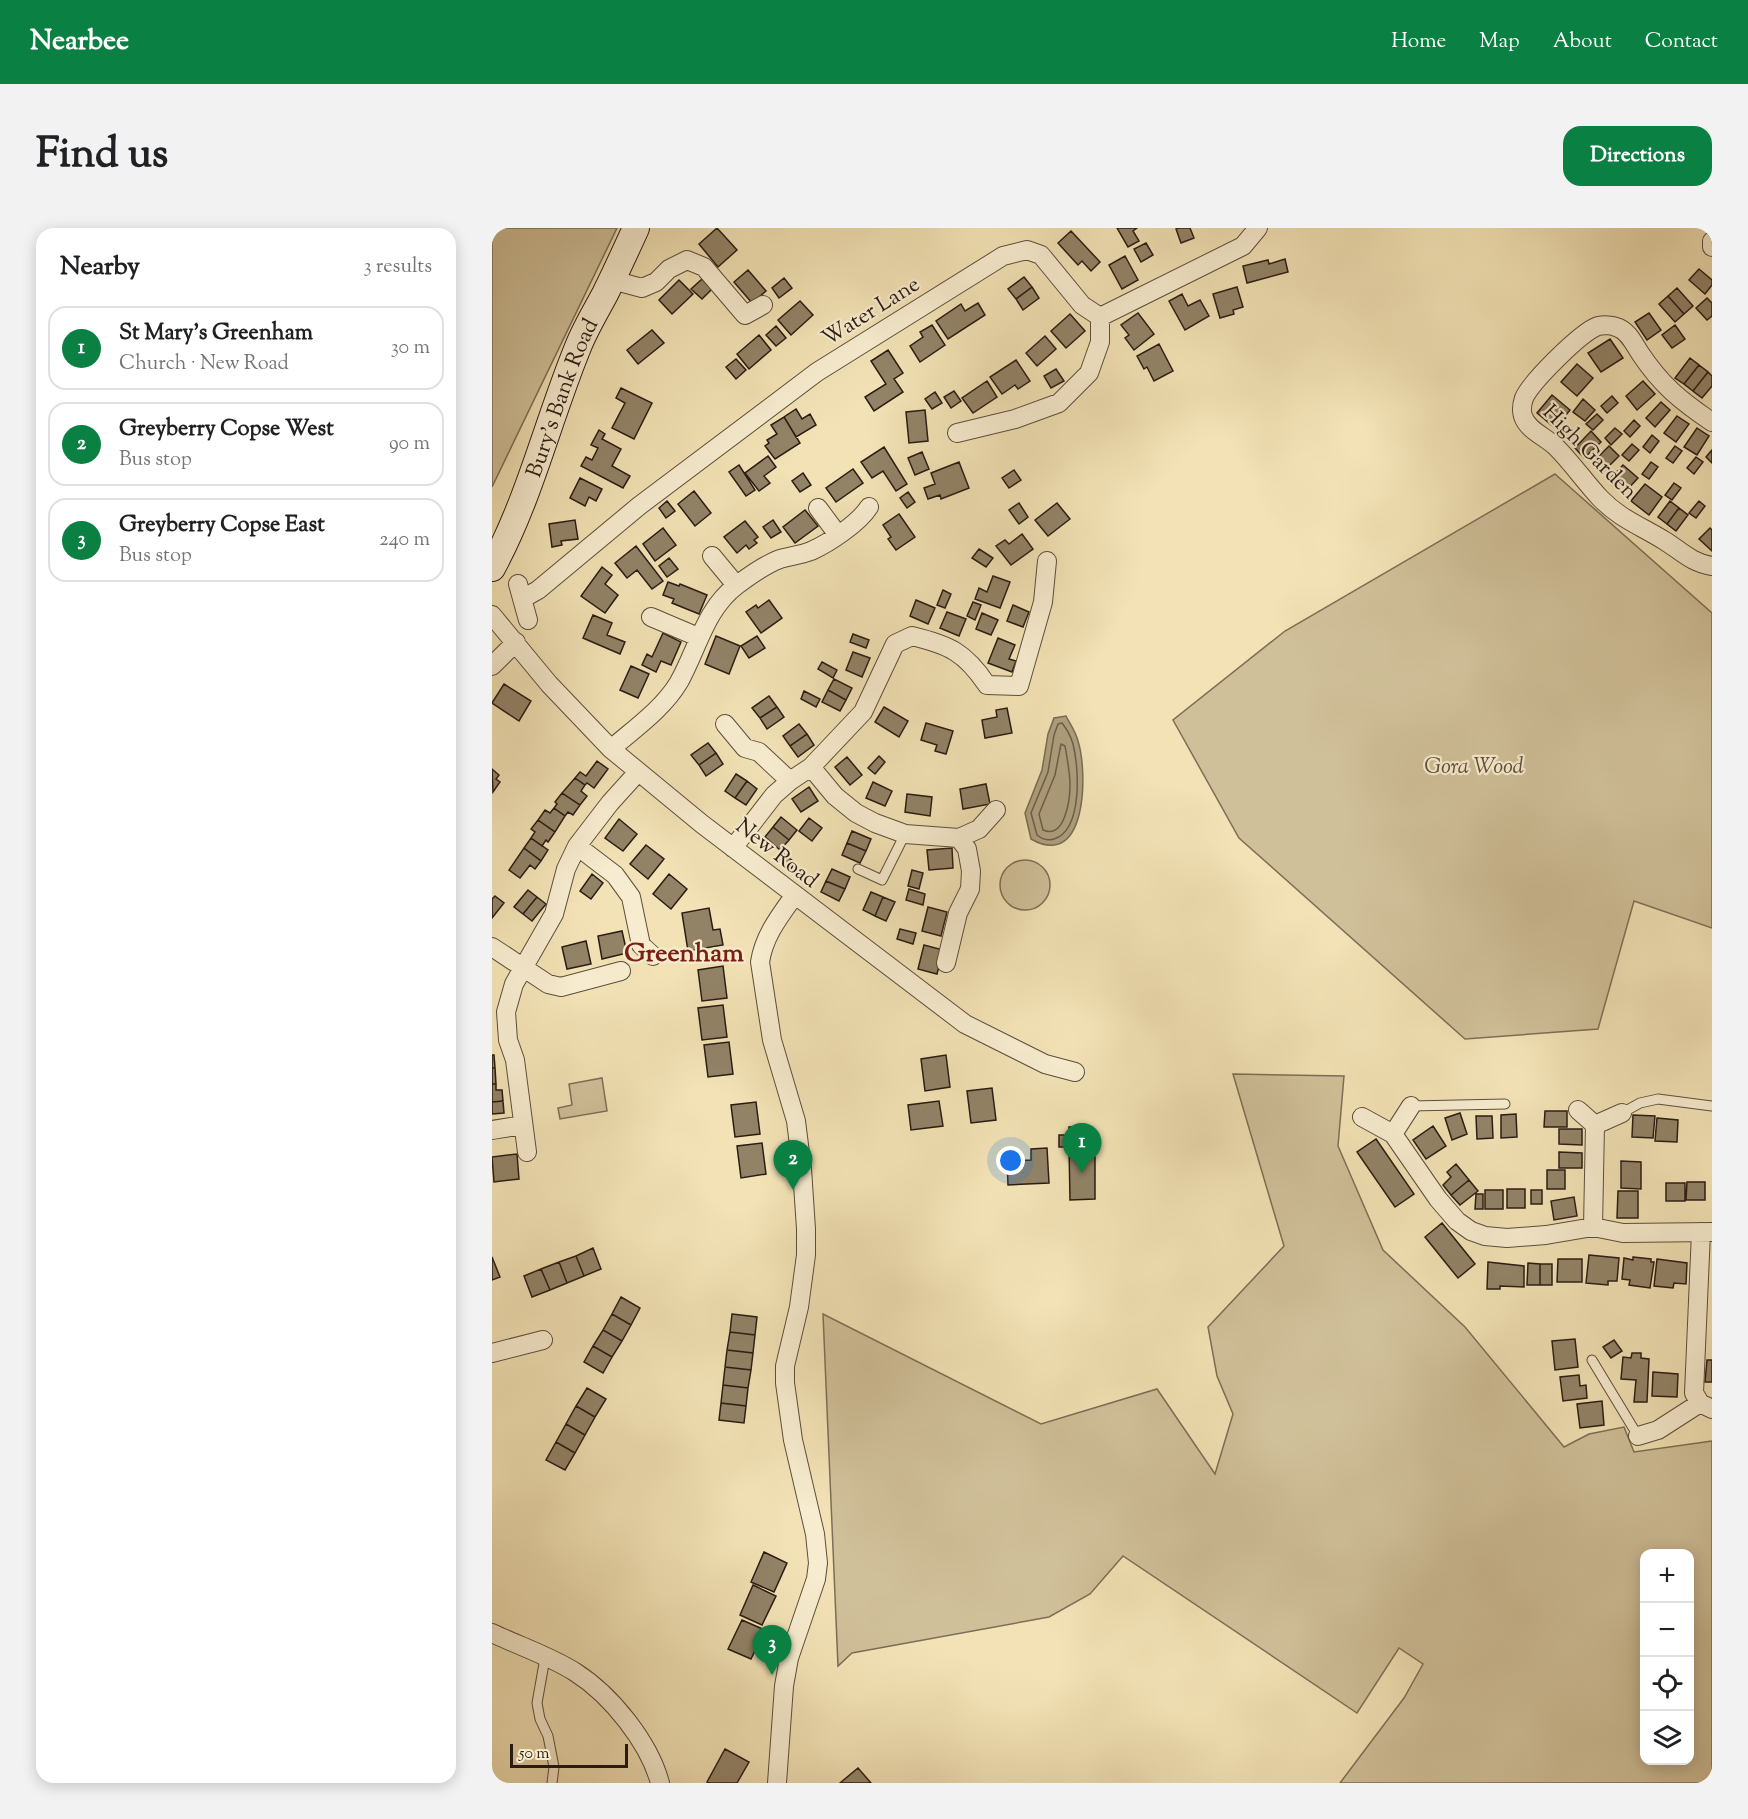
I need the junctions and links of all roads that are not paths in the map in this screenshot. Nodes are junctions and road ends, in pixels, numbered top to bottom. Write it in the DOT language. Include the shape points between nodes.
graph roads {
  1 [pos="636,228"];
  2 [pos="1258,228"];
  3 [pos="1712,241"];
  4 [pos="1712,247"];
  5 [pos="612,280"];
  6 [pos="763,305"];
  7 [pos="1100,317"];
  8 [pos="1712,422"];
  9 [pos="957,433"];
  10 [pos="869,507"];
  11 [pos="818,508"];
  12 [pos="838,535"];
  13 [pos="712,556"];
  14 [pos="1047,561"];
  15 [pos="1711,566"];
  16 [pos="492,568"];
  17 [pos="736,585"];
  18 [pos="492,615"];
  19 [pos="651,617"];
  20 [pos="528,620"];
  21 [pos="698,638"];
  22 [pos="516,642"];
  23 [pos="492,666"];
  24 [pos="724,724"];
  25 [pos="611,749"];
  26 [pos="811,767"];
  27 [pos="638,772"];
  28 [pos="790,781"];
  29 [pos="996,810"];
  30 [pos="905,834"];
  31 [pos="959,838"];
  32 [pos="577,846"];
  33 [pos="733,848"];
  34 [pos="858,868"];
  35 [pos="794,896"];
  36 [pos="492,947"];
  37 [pos="653,956"];
  38 [pos="946,963"];
  39 [pos="523,966"];
  40 [pos="621,971"];
  41 [pos="1075,1072"];
  42 [pos="1505,1104"];
  43 [pos="1411,1106"];
  44 [pos="1712,1106"];
  45 [pos="1578,1110"];
  46 [pos="1622,1113"];
  47 [pos="1362,1117"];
  48 [pos="523,1125"];
  49 [pos="1595,1125"];
  50 [pos="492,1131"];
  51 [pos="1394,1134"];
  52 [pos="527,1152"];
  53 [pos="1593,1227"];
  54 [pos="1707,1232"];
  55 [pos="543,1340"];
  56 [pos="492,1353"];
  57 [pos="1592,1360"];
  58 [pos="1706,1406"];
  59 [pos="1638,1436"];
  60 [pos="492,1633"];
  61 [pos="545,1658"];
  62 [pos="552,1783"];
  63 [pos="660,1783"];
  64 [pos="777,1783"];
  1 -- 5 [label="street, Bury's Bank Road"];
  2 -- 7 [label="street" via="1243,246"];
  3 -- 4 [label="street"];
  5 -- 6 [label="street" via="642,288 687,260 704,267 745,315"];
  5 -- 16 [label="street, Bury's Bank Road" via="579,344 520,506"];
  7 -- 9 [label="street" via="1100,342 1089,373 1059,403"];
  7 -- 20 [label="street, Water Lane" via="1082,305 1041,255 1027,250 1002,256 817,372 639,506 538,590 520,592"];
  8 -- 15 [label="street, High Garden" via="1668,389 1624,331 1607,326 1587,333 1561,354 1524,396 1522,408 1529,426 1551,442 1615,511 1692,561"];
  10 -- 12 [label="street"];
  11 -- 12 [label="street"];
  12 -- 17 [label="street" via="809,552 779,560"];
  13 -- 17 [label="street"];
  14 -- 26 [label="street" via="1043,602 1019,686 987,685 975,666 944,644 912,636 895,644 863,712"];
  17 -- 21 [label="street" via="712,611"];
  18 -- 22 [label="street, New Road"];
  19 -- 21 [label="street"];
  21 -- 25 [label="street" via="679,682 661,705"];
  22 -- 23 [label="street"];
  22 -- 25 [label="street, New Road" via="549,684"];
  24 -- 28 [label="street" via="745,748 759,752"];
  25 -- 27 [label="street, New Road"];
  26 -- 28 [label="street"];
  26 -- 30 [label="street" via="835,796 856,813"];
  27 -- 32 [label="street"];
  27 -- 33 [label="street, New Road"];
  28 -- 33 [label="street" via="774,795"];
  29 -- 31 [label="street" via="979,829"];
  30 -- 31 [label="street"];
  30 -- 34 [label="lane" via="882,880"];
  31 -- 38 [label="street" via="967,849 970,889 958,913"];
  32 -- 37 [label="street" via="615,875 631,897 641,945"];
  32 -- 39 [label="street" via="566,869 554,914"];
  33 -- 35 [label="street, New Road"];
  35 -- 41 [label="street, New Road" via="965,1024 1045,1064"];
  35 -- 64 [label="street" via="769,932 760,962 772,1040 796,1121 802,1169 806,1255 784,1383 818,1563 789,1658"];
  36 -- 39 [label="street"];
  39 -- 40 [label="street" via="548,984 561,987"];
  39 -- 48 [label="street" via="506,1012"];
  42 -- 43 [label="lane"];
  43 -- 51 [label="street"];
  44 -- 46 [label="lane" via="1658,1099"];
  45 -- 49 [label="street"];
  46 -- 49 [label="street"];
  47 -- 51 [label="street"];
  48 -- 50 [label="street"];
  48 -- 52 [label="street"];
  49 -- 53 [label="street"];
  51 -- 53 [label="street" via="1438,1199 1471,1231 1507,1238"];
  53 -- 54 [label="street" via="1623,1233"];
  54 -- 58 [label="street" via="1694,1386 1694,1394"];
  55 -- 56 [label="street"];
  57 -- 59 [label="lane"];
  58 -- 59 [label="street"];
  60 -- 61 [label="street"];
  61 -- 62 [label="lane" via="537,1703 554,1767"];
  61 -- 63 [label="street" via="586,1679 616,1708 651,1756"];
}
